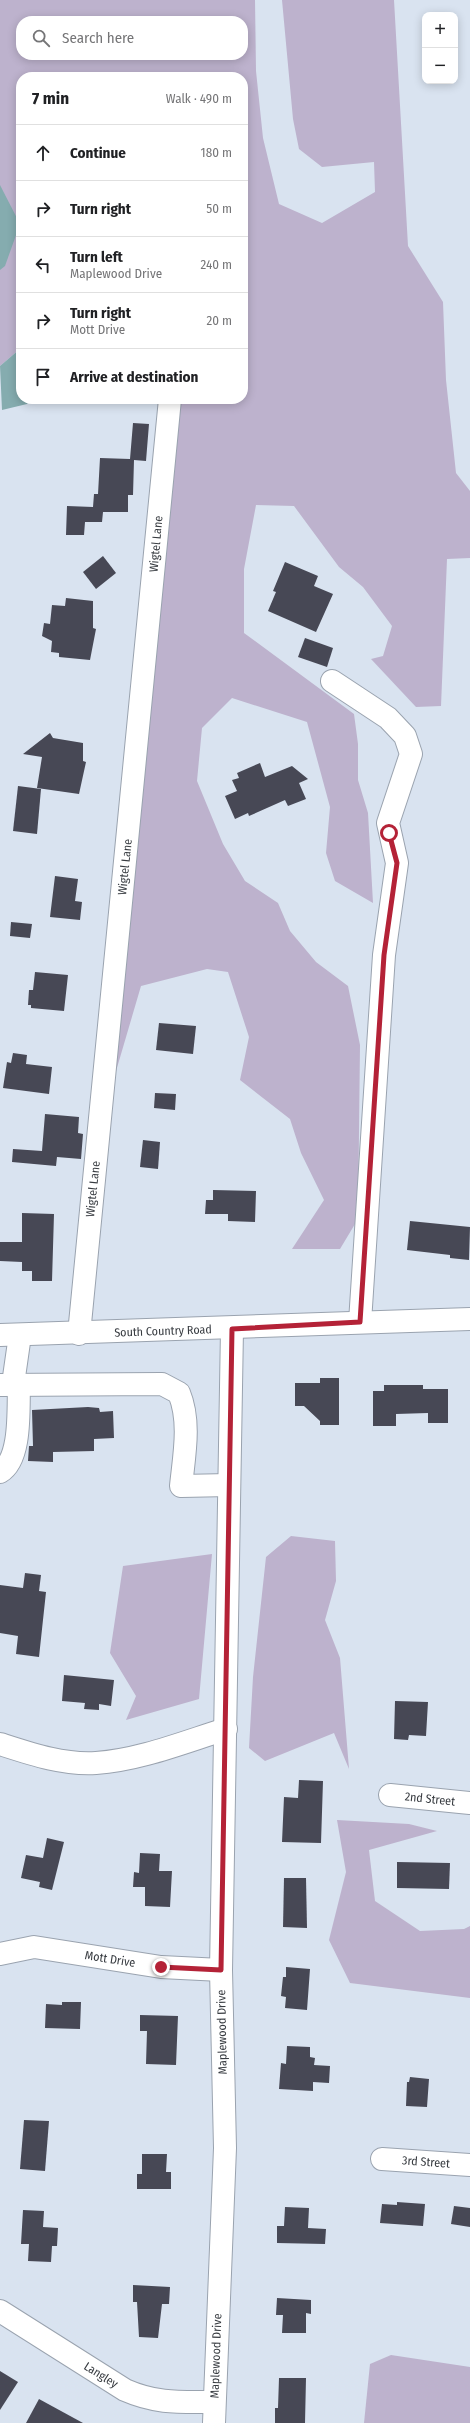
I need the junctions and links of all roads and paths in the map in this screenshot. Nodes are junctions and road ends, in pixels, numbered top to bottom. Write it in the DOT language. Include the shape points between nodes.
graph roads {
  1 [pos="170,404"];
  2 [pos="332,681"];
  3 [pos="470,1320"];
  4 [pos="360,1322"];
  5 [pos="232,1329"];
  6 [pos="79,1334"];
  7 [pos="10,1335"];
  8 [pos="11,1384"];
  9 [pos="0,1472"];
  10 [pos="230,1485"];
  11 [pos="226,1729"];
  12 [pos="0,1744"];
  13 [pos="390,1795"];
  14 [pos="470,1803"];
  15 [pos="0,1954"];
  16 [pos="221,1970"];
  17 [pos="382,2159"];
  18 [pos="470,2165"];
  19 [pos="0,2311"];
  20 [pos="214,2412"];
  1 -- 6 [label="street, Wigtel Lane"];
  2 -- 4 [label="street" via="388,718 405,736 411,754 388,823 397,863 384,955"];
  3 -- 4 [label="street, South Country Road"];
  4 -- 5 [label="street, South Country Road"];
  5 -- 6 [label="street, South Country Road"];
  5 -- 10 [label="street, Maplewood Drive"];
  6 -- 7 [label="street, South Country Road"];
  7 -- 8 [label="street"];
  8 -- 9 [label="street" via="15,1452 8,1467"];
  8 -- 10 [label="street" via="162,1384 179,1394 185,1407 181,1486"];
  10 -- 11 [label="street, Maplewood Drive"];
  11 -- 12 [label="street" via="141,1755 95,1763 49,1759"];
  11 -- 16 [label="street, Maplewood Drive"];
  13 -- 14 [label="street, 2nd Street"];
  15 -- 16 [label="street, Mott Drive" via="34,1947 161,1967"];
  16 -- 20 [label="street, Maplewood Drive" via="225,2148"];
  17 -- 18 [label="street, 3rd Street"];
  19 -- 20 [label="street, Langley" via="125,2390 144,2399"];
}
